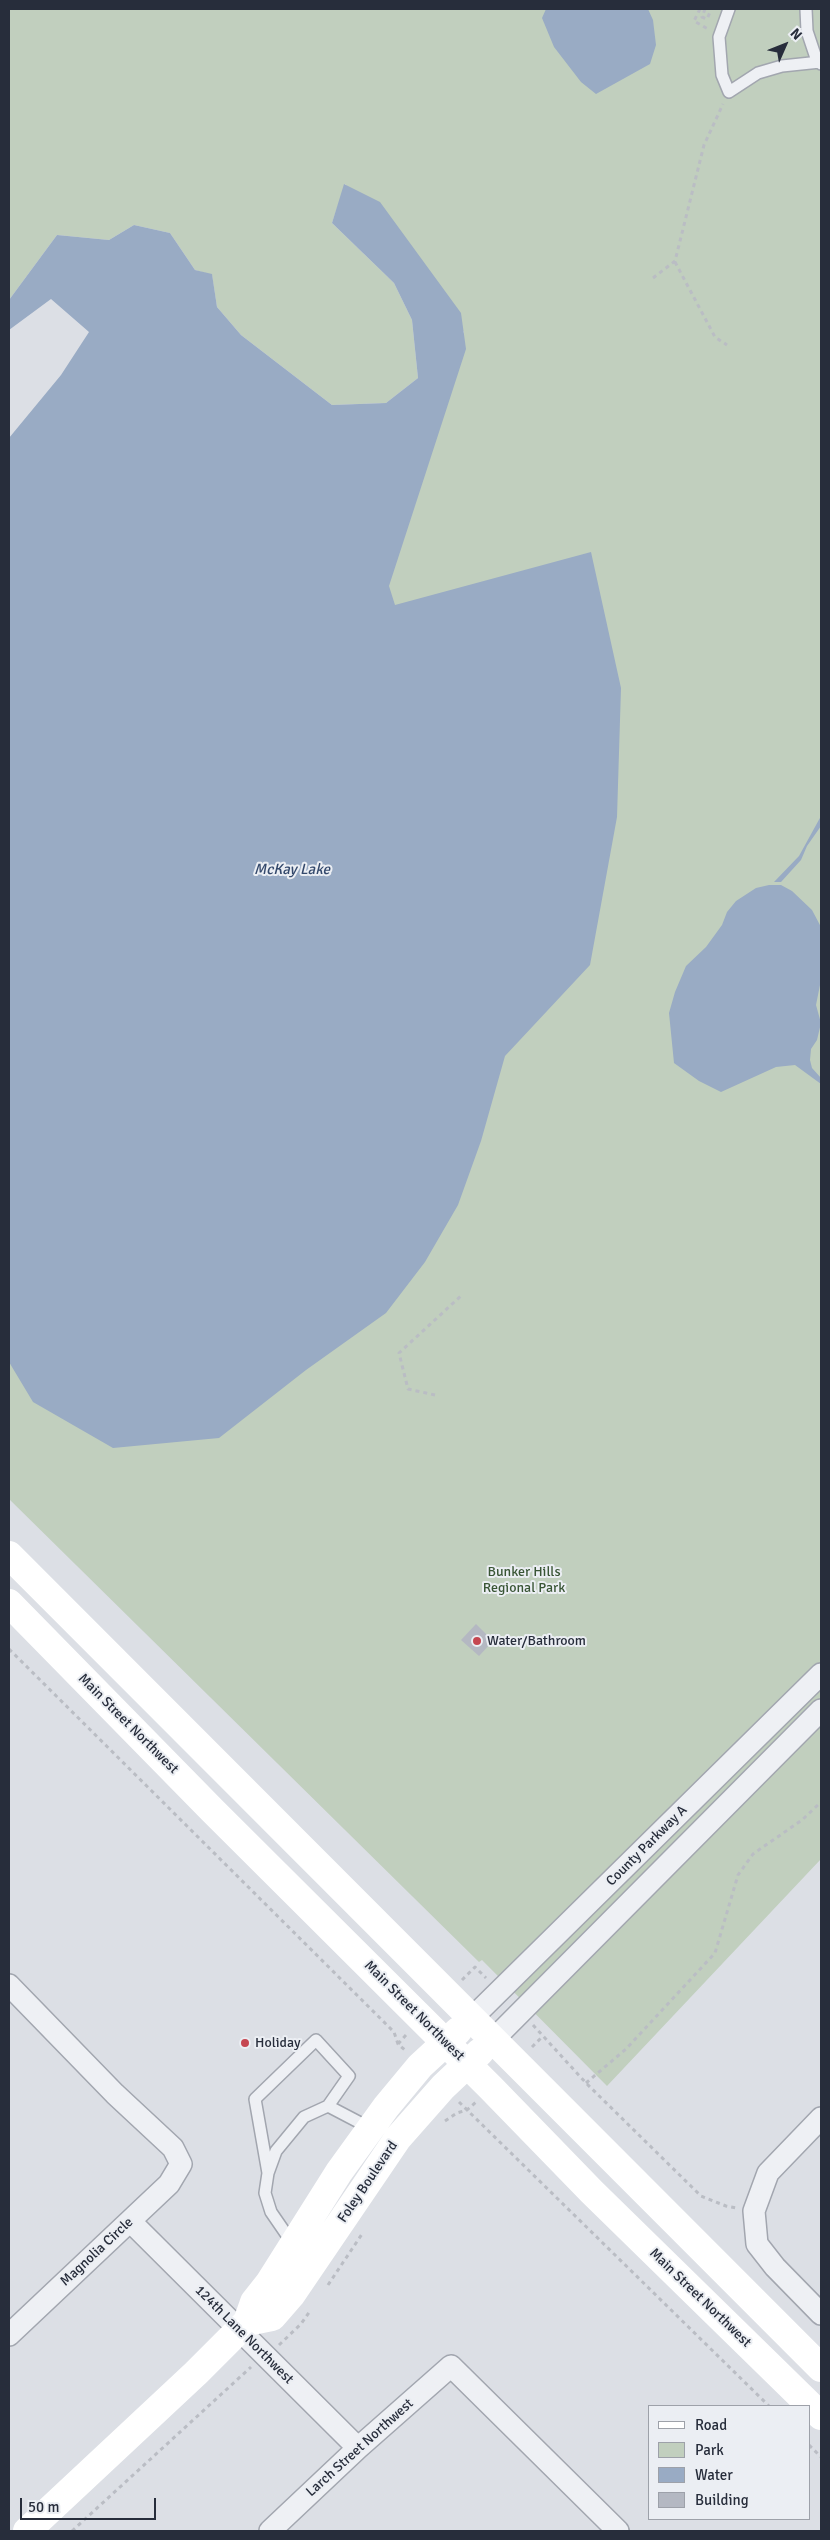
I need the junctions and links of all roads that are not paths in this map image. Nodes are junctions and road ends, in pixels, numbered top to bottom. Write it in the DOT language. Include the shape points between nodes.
graph roads {
  1 [pos="729,9"];
  2 [pos="806,9"];
  3 [pos="821,63"];
  4 [pos="9,1555"];
  5 [pos="9,1603"];
  6 [pos="821,1674"];
  7 [pos="821,1710"];
  8 [pos="9,1985"];
  9 [pos="472,2018"];
  10 [pos="494,2040"];
  11 [pos="446,2042"];
  12 [pos="468,2064"];
  13 [pos="328,2106"];
  14 [pos="821,2118"];
  15 [pos="370,2128"];
  16 [pos="268,2173"];
  17 [pos="130,2221"];
  18 [pos="293,2244"];
  19 [pos="821,2314"];
  20 [pos="243,2326"];
  21 [pos="9,2335"];
  22 [pos="821,2368"];
  23 [pos="810,2405"];
  24 [pos="810,2405"];
  25 [pos="821,2416"];
  26 [pos="358,2448"];
  27 [pos="27,2531"];
  28 [pos="270,2531"];
  29 [pos="618,2531"];
  1 -- 3 [label="lane" via="719,38 722,75 729,92 758,72 782,66"];
  2 -- 3 [label="lane" via="807,31 816,58"];
  4 -- 9 [label="main road"];
  5 -- 11 [label="main road, Main Street Northwest"];
  6 -- 9 [label="street, County Parkway A"];
  7 -- 10 [label="street, County Parkway A"];
  8 -- 17 [label="street, Magnolia Circle" via="173,2148 181,2164 169,2184"];
  9 -- 10 [label="main road"];
  9 -- 11 [label="main road, Foley Boulevard"];
  10 -- 12 [label="main road, Foley Boulevard"];
  10 -- 22 [label="main road"];
  11 -- 12 [label="main road, Main Street Northwest"];
  11 -- 15 [label="main road, Foley Boulevard" via="420,2066"];
  12 -- 20 [label="main road, Foley Boulevard" via="437,2093 398,2138 292,2294 272,2317"];
  12 -- 23 [label="main road, Main Street Northwest" via="592,2192"];
  13 -- 15 [label="lane"];
  13 -- 16 [label="lane" via="304,2117 276,2151"];
  13 -- 16 [label="lane" via="349,2076 316,2040 254,2099"];
  14 -- 19 [label="street" via="768,2173 754,2211 757,2244 774,2267"];
  15 -- 18 [label="main road, Foley Boulevard"];
  16 -- 18 [label="lane" via="265,2193 271,2212"];
  17 -- 20 [label="street, 124th Lane Northwest"];
  17 -- 21 [label="street, Magnolia Circle"];
  18 -- 20 [label="main road, Foley Boulevard" via="254,2302"];
  20 -- 26 [label="street, 124th Lane Northwest" via="267,2357"];
  20 -- 27 [label="main road, Foley Boulevard"];
  24 -- 25 [label="main road, Main Street Northwest"];
  26 -- 28 [label="street, Larch Street Northwest"];
  26 -- 29 [label="street, Larch Street Northwest" via="451,2366"];
}
